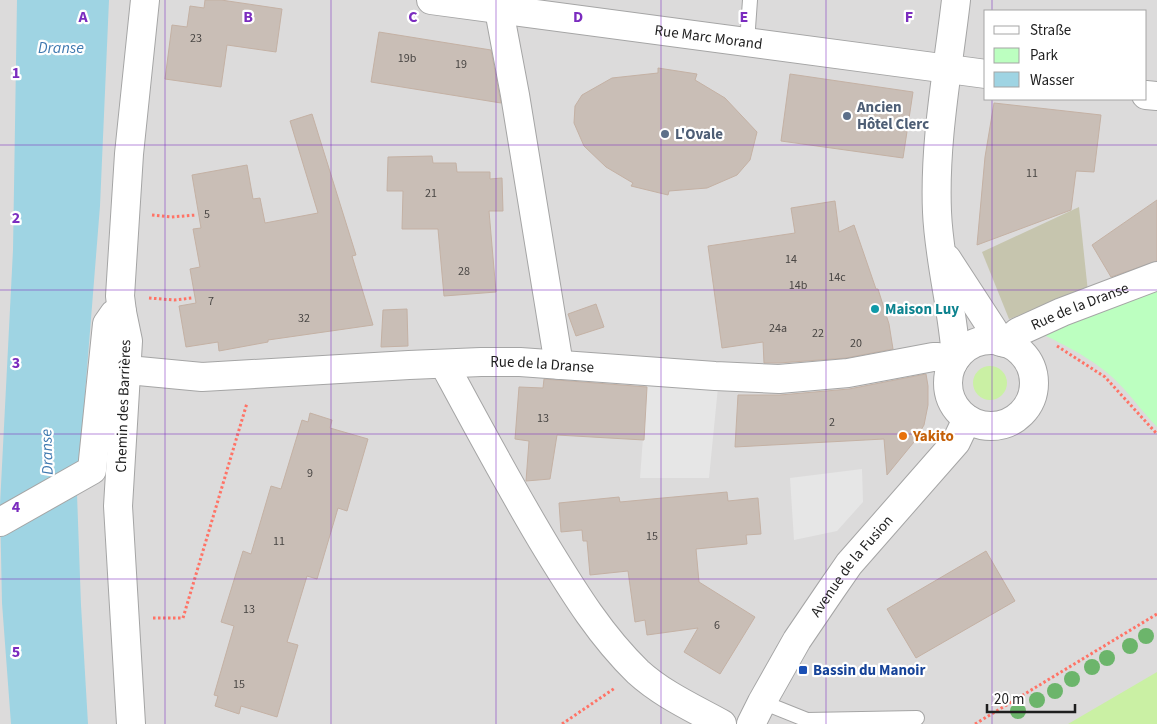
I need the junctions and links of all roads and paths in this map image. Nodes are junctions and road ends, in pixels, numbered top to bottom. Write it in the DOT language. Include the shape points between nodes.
graph roads {
  1 [pos="145,0"];
  2 [pos="431,0"];
  3 [pos="750,0"];
  4 [pos="956,0"];
  5 [pos="499,10"];
  6 [pos="747,42"];
  7 [pos="947,68"];
  8 [pos="984,74"];
  9 [pos="147,214"];
  10 [pos="196,215"];
  11 [pos="942,251"];
  12 [pos="1157,276"];
  13 [pos="192,298"];
  14 [pos="132,305"];
  15 [pos="1003,342"];
  16 [pos="1055,345"];
  17 [pos="954,361"];
  18 [pos="444,364"];
  19 [pos="559,365"];
  20 [pos="128,370"];
  21 [pos="256,374"];
  22 [pos="968,420"];
  23 [pos="1157,434"];
  24 [pos="0,522"];
  25 [pos="1157,614"];
  26 [pos="125,619"];
  27 [pos="639,672"];
  28 [pos="756,713"];
  29 [pos="917,718"];
  30 [pos="131,724"];
  31 [pos="562,724"];
  32 [pos="722,724"];
  33 [pos="975,724"];
  1 -- 14 [label="street, Chemin des Barrières" via="136,70 120,296"];
  2 -- 5 [label="street, Rue Marc Morand"];
  3 -- 6 [label="lane"];
  4 -- 7 [label="street"];
  5 -- 6 [label="street, Rue Marc Morand"];
  5 -- 19 [label="street"];
  6 -- 7 [label="street, Rue Marc Morand"];
  7 -- 8 [label="street, Rue Marc Morand"];
  7 -- 11 [label="street" via="937,166 937,212"];
  9 -- 10 [label="path" via="171,217"];
  11 -- 15 [label="street"];
  11 -- 17 [label="street" via="954,335"];
  12 -- 15 [label="street, Rue de la Dranse" via="1062,312"];
  13 -- 14 [label="path"];
  14 -- 20 [label="street, Chemin des Barrières"];
  14 -- 24 [label="street" via="114,314 107,324 92,470"];
  15 -- 17 [label="street" via="977,343 965,349"];
  15 -- 22 [label="street" via="1022,353 1030,367 1034,382 1031,398 1020,414 1004,424 986,426"];
  16 -- 23 [label="path" via="1105,377"];
  17 -- 19 [label="street, Rue de la Dranse" via="933,357 848,373 779,379"];
  17 -- 22 [label="street" via="948,388 956,409"];
  18 -- 19 [label="street, Rue de la Dranse"];
  18 -- 21 [label="street, Rue de la Dranse"];
  18 -- 27 [label="street" via="517,499 575,594 603,635"];
  20 -- 21 [label="street, Rue de la Dranse" via="202,377"];
  20 -- 26 [label="street, Chemin des Barrières" via="118,506"];
  21 -- 26 [label="path" via="183,618"];
  22 -- 28 [label="street, Avenue de la Fusion" via="956,442 835,583 797,640"];
  25 -- 33 [label="path"];
  26 -- 30 [label="street, Chemin des Barrières"];
  27 -- 31 [label="path"];
  27 -- 32 [label="street" via="659,689"];
  28 -- 29 [label="lane" via="807,720"];
}
